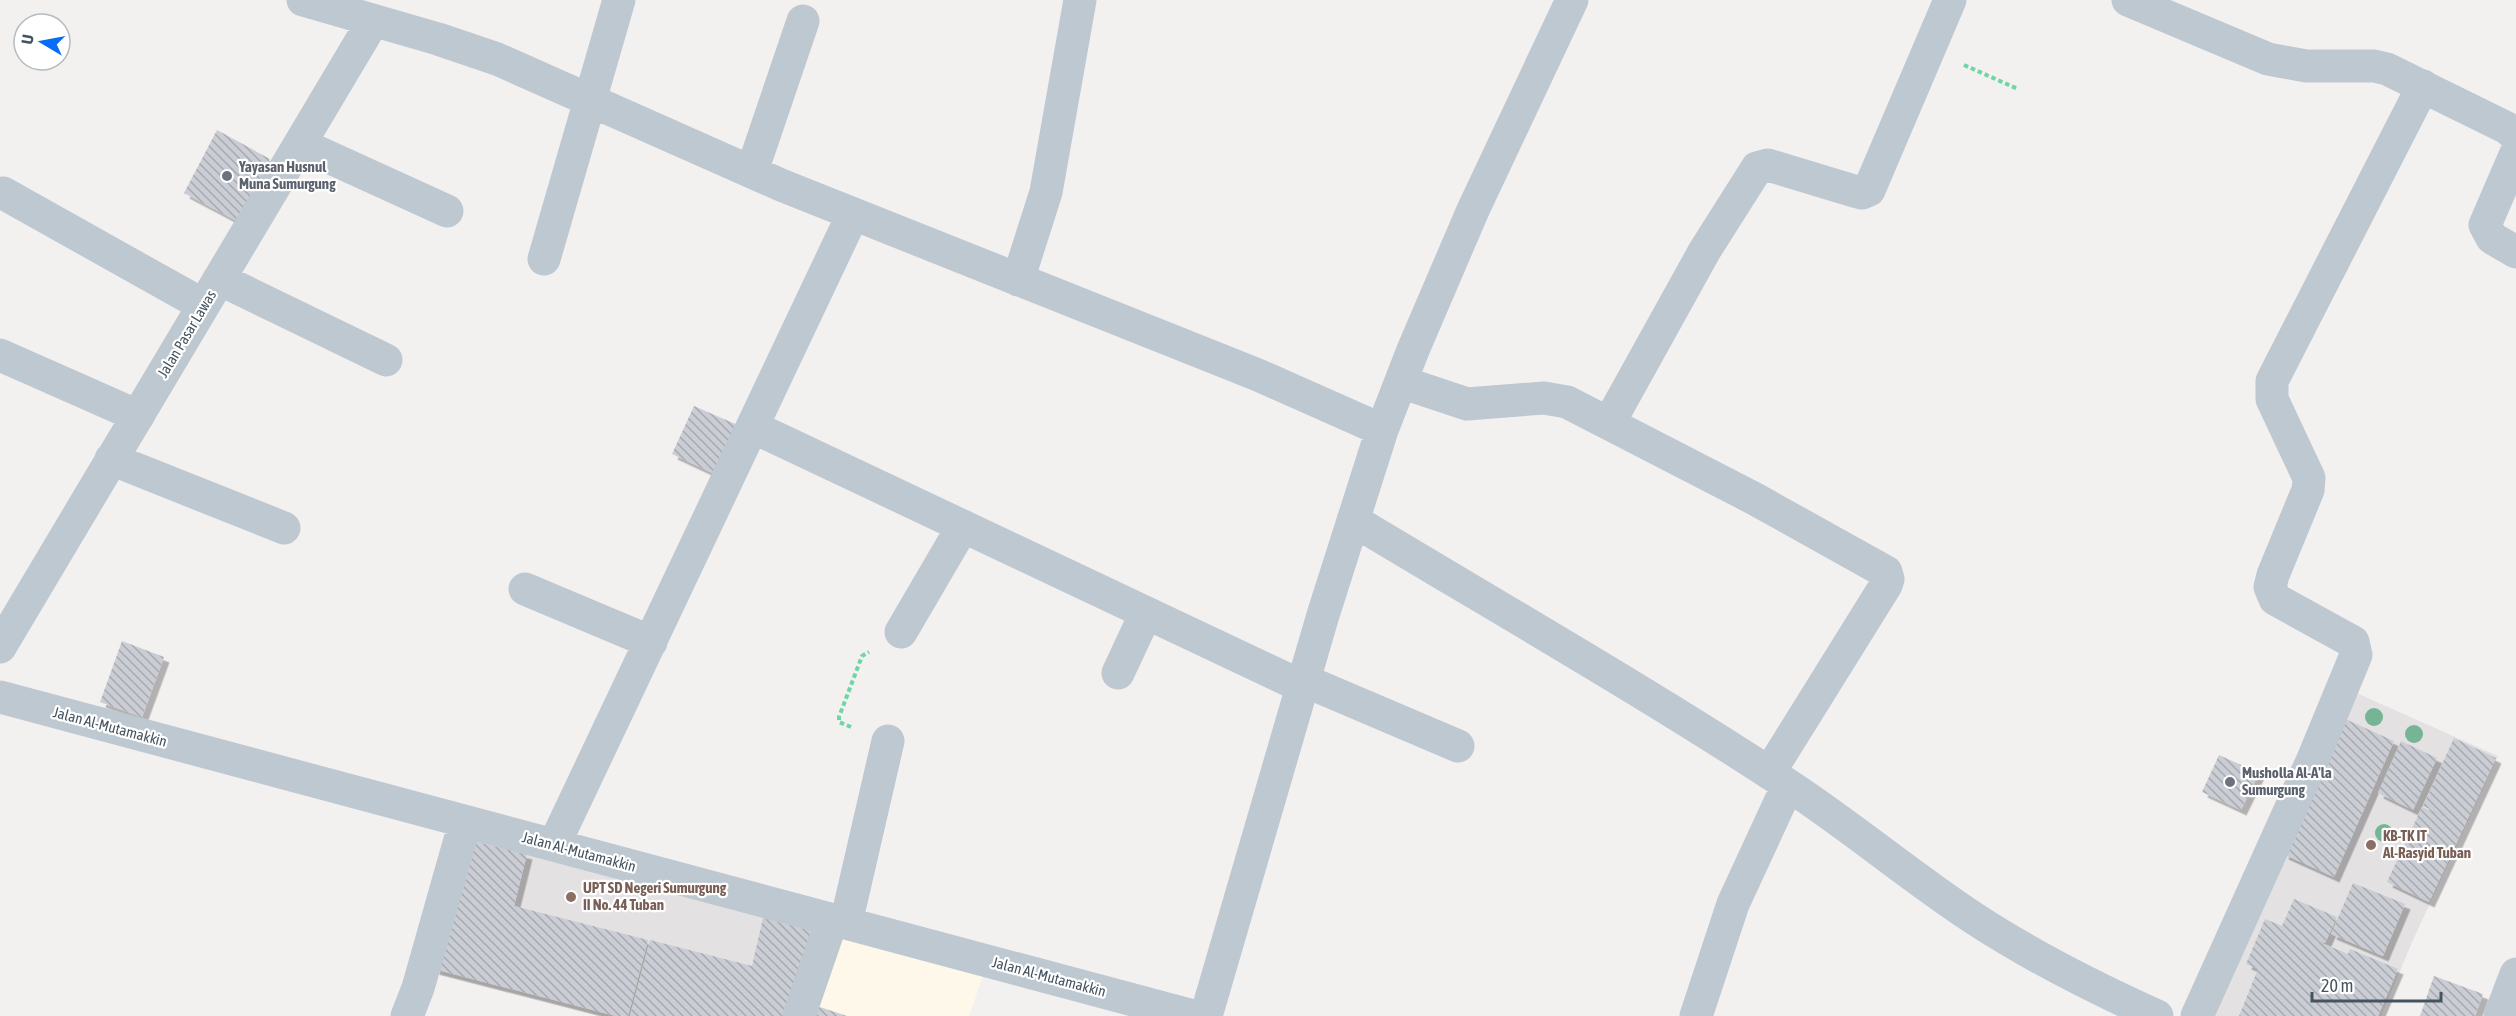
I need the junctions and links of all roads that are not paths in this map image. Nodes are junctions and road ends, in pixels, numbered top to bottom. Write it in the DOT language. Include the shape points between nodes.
graph roads {
  1 [pos="303,0"];
  2 [pos="620,0"];
  3 [pos="1080,0"];
  4 [pos="1572,0"];
  5 [pos="1950,0"];
  6 [pos="2128,0"];
  7 [pos="373,21"];
  8 [pos="803,21"];
  9 [pos="2423,86"];
  10 [pos="591,99"];
  11 [pos="2516,136"];
  12 [pos="300,144"];
  13 [pos="2516,153"];
  14 [pos="752,171"];
  15 [pos="3,193"];
  16 [pos="447,211"];
  17 [pos="853,214"];
  18 [pos="2516,252"];
  19 [pos="544,259"];
  20 [pos="1018,280"];
  21 [pos="211,292"];
  22 [pos="0,355"];
  23 [pos="386,360"];
  24 [pos="1401,382"];
  25 [pos="138,416"];
  26 [pos="1609,423"];
  27 [pos="753,427"];
  28 [pos="1382,430"];
  29 [pos="111,459"];
  30 [pos="1353,520"];
  31 [pos="963,526"];
  32 [pos="284,528"];
  33 [pos="525,588"];
  34 [pos="1146,613"];
  35 [pos="901,632"];
  36 [pos="651,642"];
  37 [pos="0,646"];
  38 [pos="1118,673"];
  39 [pos="1302,683"];
  40 [pos="0,697"];
  41 [pos="888,741"];
  42 [pos="1458,746"];
  43 [pos="1779,779"];
  44 [pos="465,822"];
  45 [pos="554,845"];
  46 [pos="839,921"];
  47 [pos="2516,974"];
  48 [pos="406,1016"];
  49 [pos="799,1016"];
  50 [pos="1193,1016"];
  51 [pos="1206,1016"];
  52 [pos="1696,1016"];
  53 [pos="2157,1016"];
  54 [pos="2197,1016"];
  55 [pos="2500,1016"];
  1 -- 7 [label="street"];
  2 -- 10 [label="street"];
  3 -- 20 [label="street" via="1046,192"];
  4 -- 24 [label="street" via="1473,210"];
  5 -- 26 [label="street" via="1866,192 1760,166 1686,282"];
  6 -- 9 [label="street" via="2262,57 2291,64 2382,67"];
  7 -- 10 [label="street" via="465,47"];
  7 -- 12 [label="street, Jalan Pasar Lawas"];
  8 -- 14 [label="street"];
  9 -- 11 [label="street"];
  9 -- 54 [label="street" via="2272,381 2272,399 2309,478 2308,490 2273,575 2271,591 2275,599 2349,639 2356,655"];
  10 -- 14 [label="street"];
  10 -- 19 [label="street"];
  12 -- 16 [label="street"];
  12 -- 21 [label="street, Jalan Pasar Lawas"];
  13 -- 18 [label="street" via="2485,225 2492,238"];
  14 -- 17 [label="street"];
  15 -- 21 [label="street"];
  17 -- 20 [label="street"];
  17 -- 27 [label="street"];
  20 -- 28 [label="street" via="1258,375"];
  21 -- 23 [label="street"];
  21 -- 25 [label="street, Jalan Pasar Lawas"];
  22 -- 25 [label="street"];
  24 -- 26 [label="street" via="1467,404 1558,399"];
  24 -- 28 [label="street"];
  25 -- 29 [label="street, Jalan Pasar Lawas"];
  26 -- 43 [label="street" via="1755,499 1887,575 1886,585"];
  27 -- 31 [label="street"];
  27 -- 36 [label="street"];
  28 -- 30 [label="street"];
  29 -- 32 [label="street"];
  29 -- 37 [label="street, Jalan Pasar Lawas"];
  30 -- 39 [label="street"];
  30 -- 43 [label="street"];
  31 -- 34 [label="street"];
  31 -- 35 [label="street"];
  33 -- 36 [label="street"];
  34 -- 38 [label="street"];
  34 -- 39 [label="street"];
  36 -- 45 [label="street"];
  39 -- 42 [label="street"];
  39 -- 51 [label="street"];
  40 -- 44 [label="street, Jalan Al-Mutamakkin"];
  41 -- 46 [label="street"];
  43 -- 52 [label="street"];
  43 -- 53 [label="street" via="1982,923 2082,981"];
  44 -- 45 [label="street, Jalan Al-Mutamakkin"];
  44 -- 48 [label="street" via="418,988"];
  45 -- 46 [label="street, Jalan Al-Mutamakkin"];
  46 -- 49 [label="street"];
  46 -- 50 [label="street, Jalan Al-Mutamakkin"];
  47 -- 55 [label="street"];
}
